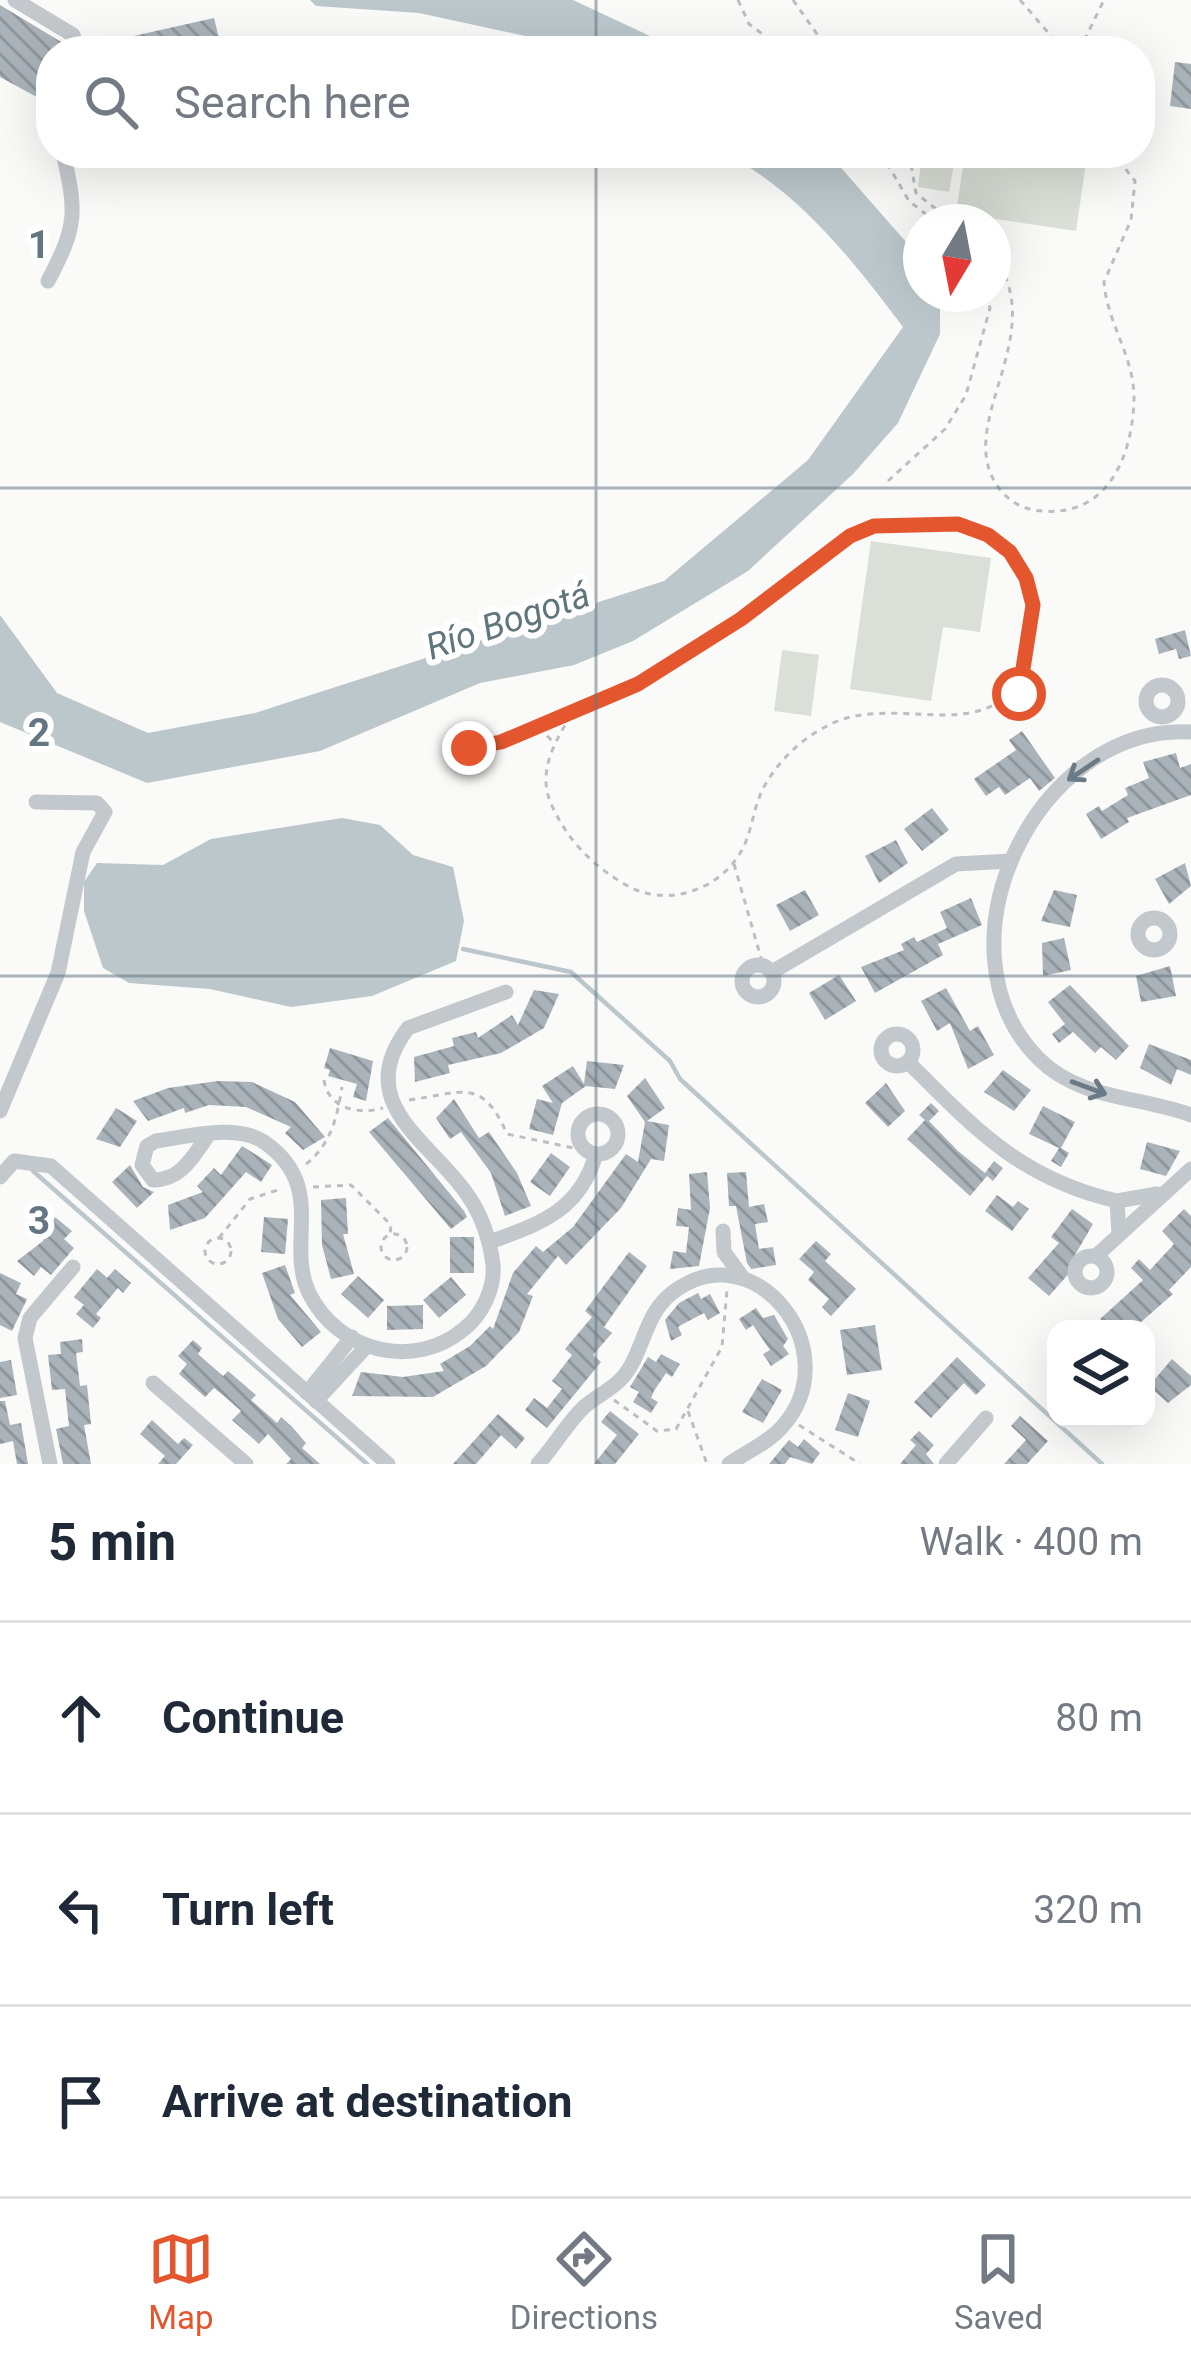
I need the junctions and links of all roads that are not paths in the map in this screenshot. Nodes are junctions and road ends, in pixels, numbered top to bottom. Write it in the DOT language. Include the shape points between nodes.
graph roads {
  1 [pos="15,0"];
  2 [pos="74,36"];
  3 [pos="67,168"];
  4 [pos="48,281"];
  5 [pos="1191,732"];
  6 [pos="36,802"];
  7 [pos="1011,861"];
  8 [pos="1191,924"];
  9 [pos="1170,930"];
  10 [pos="767,969"];
  11 [pos="506,992"];
  12 [pos="908,1062"];
  13 [pos="0,1111"];
  14 [pos="1191,1115"];
  15 [pos="207,1137"];
  16 [pos="591,1152"];
  17 [pos="1191,1169"];
  18 [pos="0,1177"];
  19 [pos="1175,1183"];
  20 [pos="1117,1201"];
  21 [pos="723,1231"];
  22 [pos="1119,1234"];
  23 [pos="490,1242"];
  24 [pos="724,1252"];
  25 [pos="1096,1256"];
  26 [pos="74,1267"];
  27 [pos="706,1276"];
  28 [pos="736,1277"];
  29 [pos="359,1342"];
  30 [pos="153,1383"];
  31 [pos="312,1397"];
  32 [pos="986,1418"];
  33 [pos="50,1464"];
  34 [pos="246,1464"];
  35 [pos="388,1464"];
  36 [pos="538,1464"];
  37 [pos="729,1464"];
  38 [pos="946,1464"];
  1 -- 2 [label="street"];
  3 -- 4 [label="street" via="74,232"];
  5 -- 7 [label="street, one-way" via="1164,725 1072,776"];
  6 -- 13 [label="street" via="97,803 105,812 83,852 58,973"];
  7 -- 10 [label="street" via="956,864"];
  7 -- 14 [label="street, one-way" via="992,967 1022,1041 1067,1080"];
  8 -- 9 [label="street"];
  11 -- 23 [label="street" via="408,1028 389,1063 394,1102 468,1195"];
  12 -- 20 [label="street" via="1018,1164"];
  15 -- 29 [label="street" via="244,1134 263,1142 296,1181 307,1291"];
  16 -- 23 [label="street" via="589,1178 560,1214"];
  17 -- 19 [label="street"];
  18 -- 31 [label="street" via="14,1161 51,1166"];
  19 -- 20 [label="street" via="1142,1200"];
  19 -- 22 [label="street"];
  20 -- 22 [label="street"];
  21 -- 24 [label="street"];
  22 -- 25 [label="street"];
  23 -- 29 [label="street" via="489,1296 466,1328 404,1354"];
  24 -- 27 [label="street"];
  24 -- 28 [label="street"];
  26 -- 33 [label="street" via="30,1318 25,1338"];
  27 -- 28 [label="street"];
  27 -- 36 [label="street" via="672,1293 620,1381"];
  28 -- 37 [label="street" via="786,1310 807,1358 788,1419"];
  29 -- 31 [label="street"];
  30 -- 34 [label="street"];
  31 -- 35 [label="street"];
  32 -- 38 [label="street"];
}
